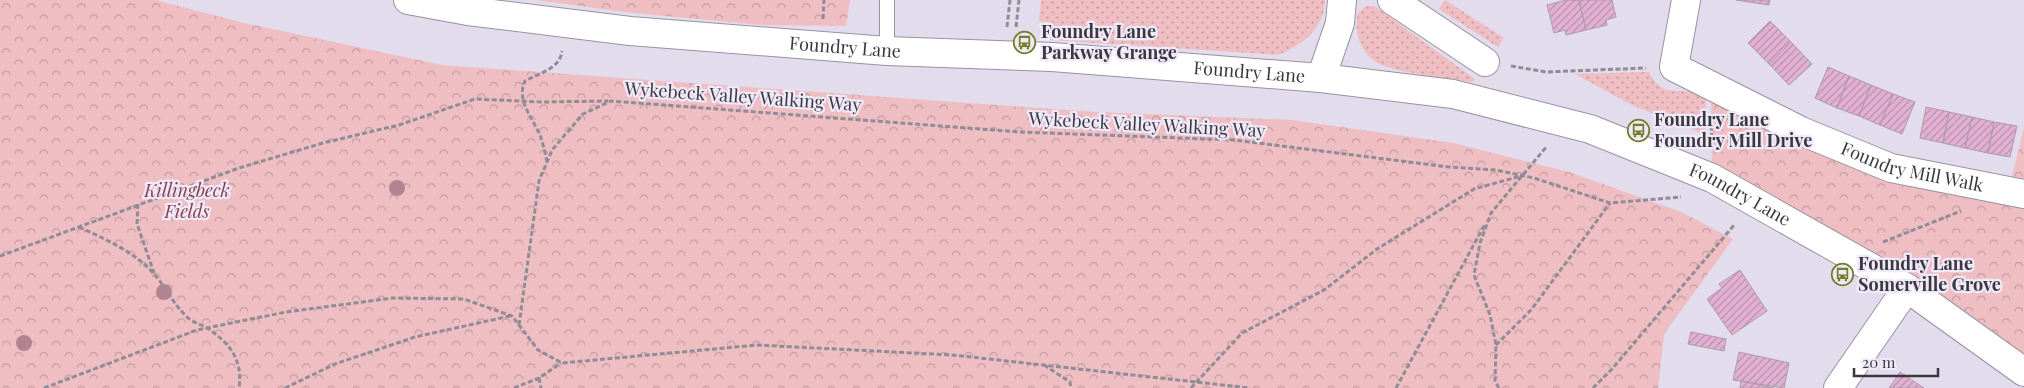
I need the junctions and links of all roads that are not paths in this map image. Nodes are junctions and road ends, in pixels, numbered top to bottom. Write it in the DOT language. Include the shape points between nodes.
graph roads {
  1 [pos="408,0"];
  2 [pos="887,0"];
  3 [pos="1342,0"];
  4 [pos="1392,0"];
  5 [pos="1686,0"];
  6 [pos="887,51"];
  7 [pos="1485,62"];
  8 [pos="1321,78"];
  9 [pos="2024,194"];
  10 [pos="1907,288"];
  11 [pos="2024,372"];
  12 [pos="1838,388"];
  1 -- 6 [label="street, Foundry Lane" via="567,23"];
  2 -- 6 [label="lane"];
  3 -- 8 [label="street" via="1340,23"];
  4 -- 7 [label="street"];
  5 -- 9 [label="street, Foundry Mill Walk" via="1674,66 1801,131 1891,168"];
  6 -- 8 [label="street, Foundry Lane" via="1052,57"];
  8 -- 10 [label="street, Foundry Lane" via="1453,94 1590,129 1712,178"];
  10 -- 11 [label="street, Foundry Lane"];
  10 -- 12 [label="street"];
}
